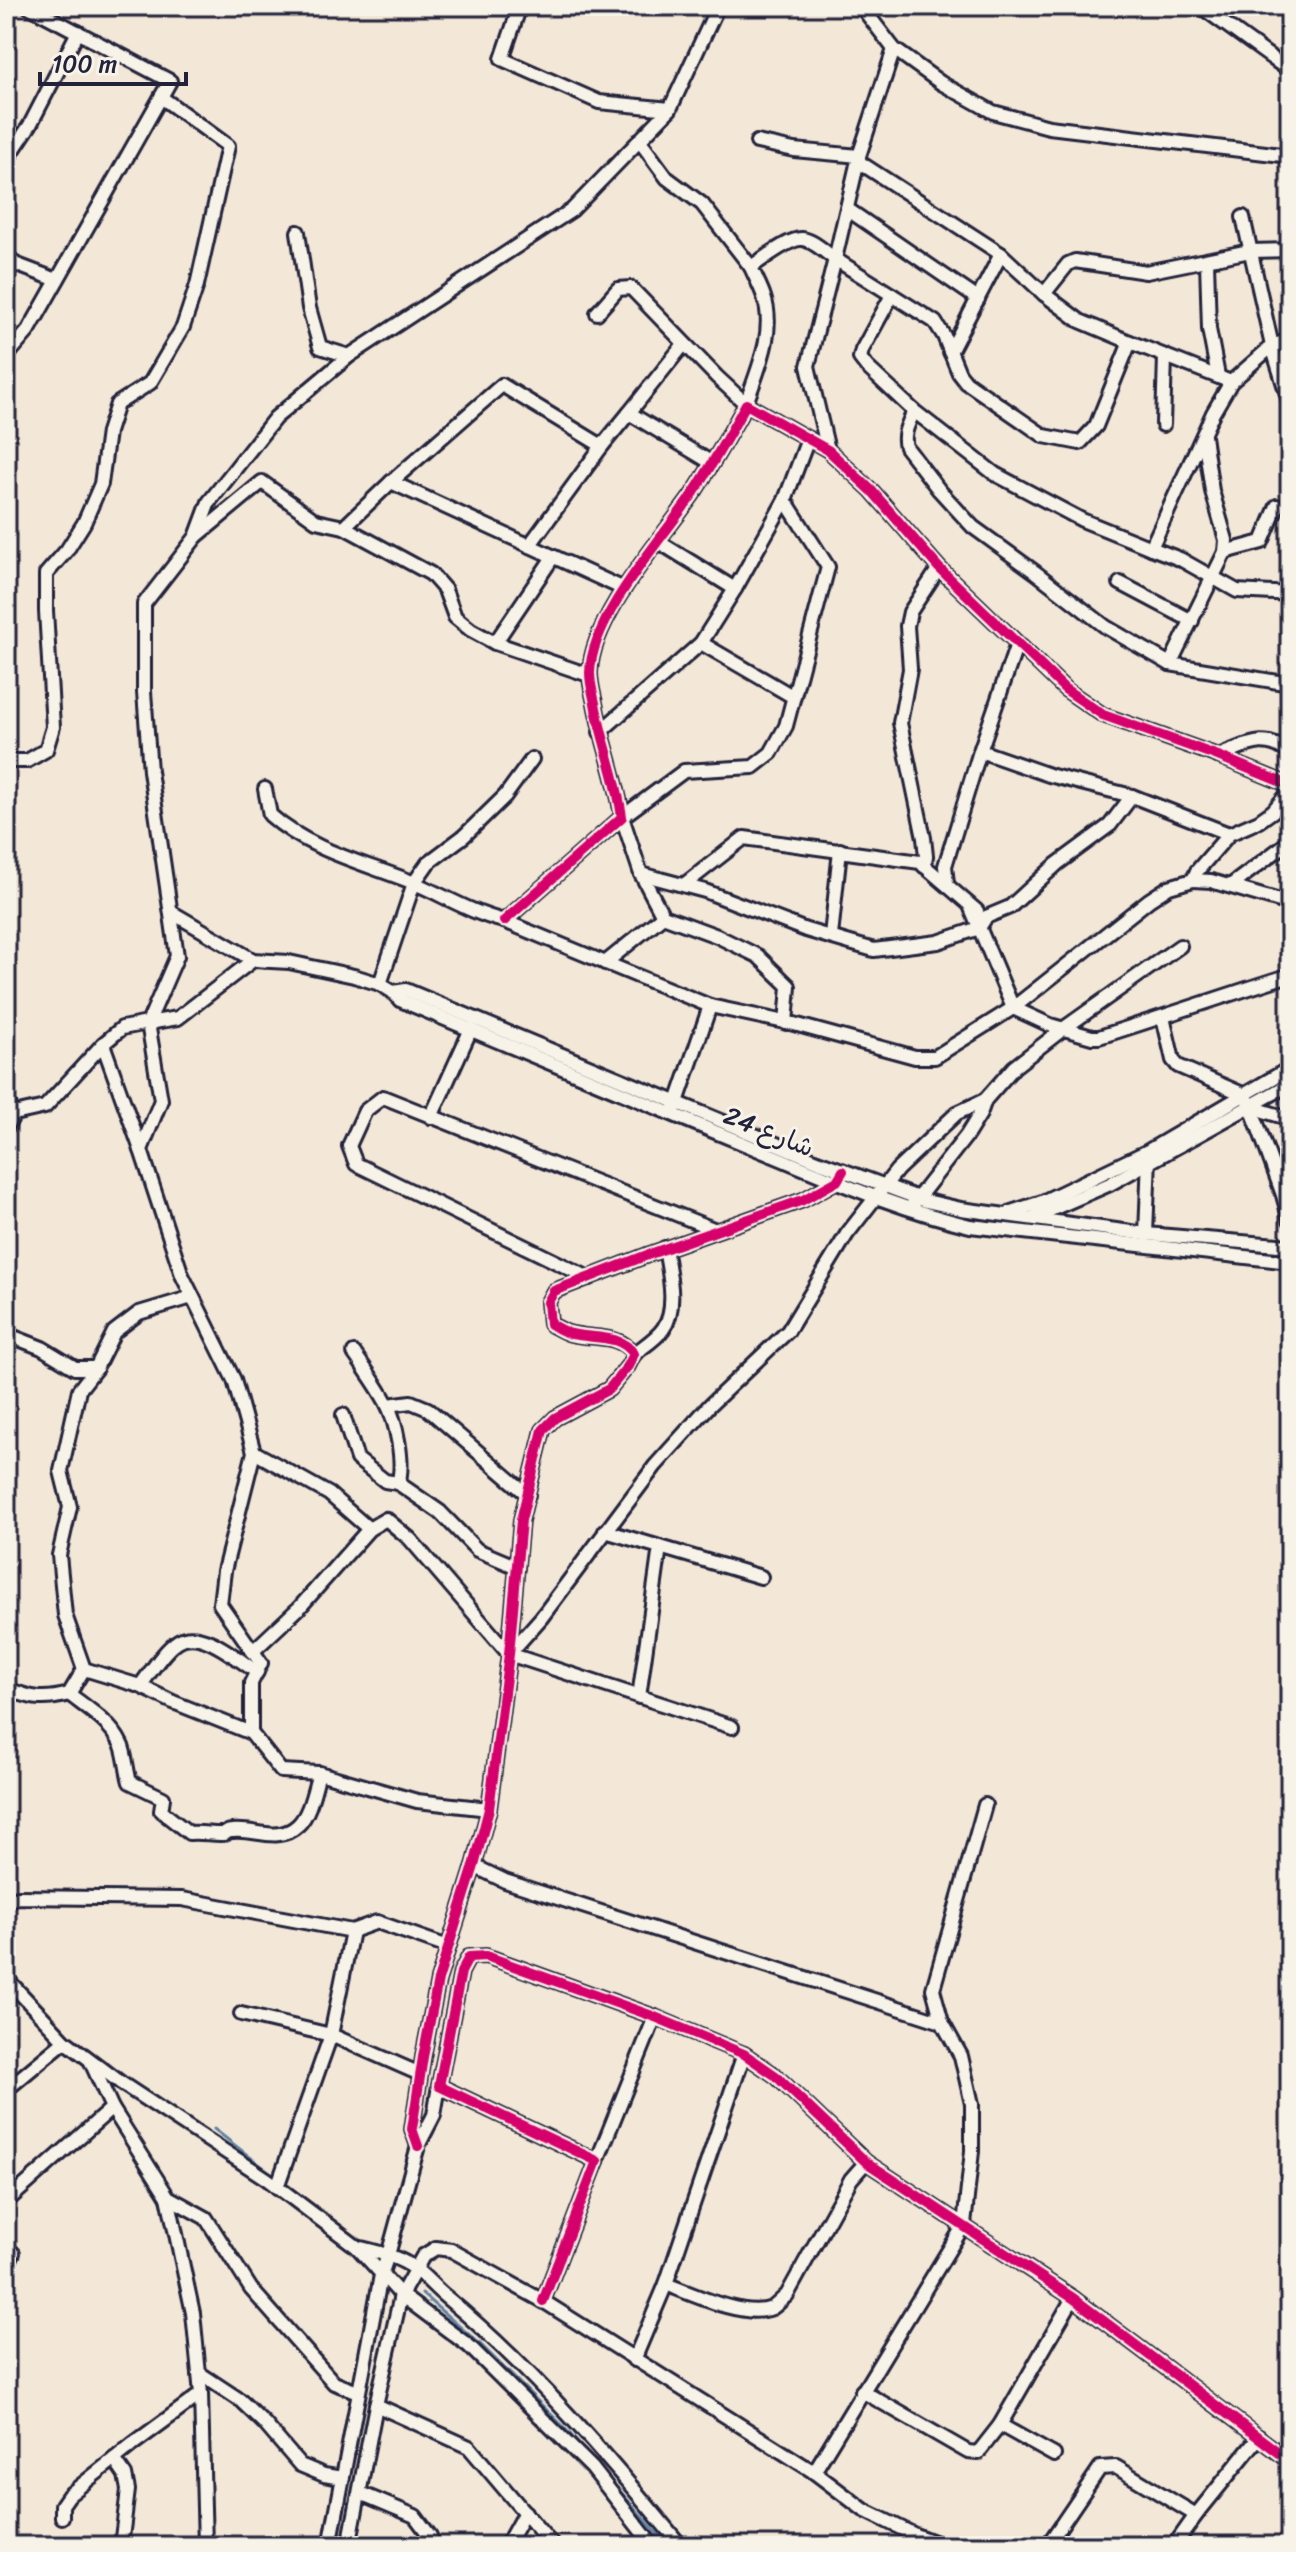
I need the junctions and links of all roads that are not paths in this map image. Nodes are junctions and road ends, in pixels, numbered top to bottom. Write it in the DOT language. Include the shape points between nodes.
graph roads {
  1 [pos="28,6"];
  2 [pos="520,6"];
  3 [pos="718,6"];
  4 [pos="861,6"];
  5 [pos="1200,6"];
  6 [pos="78,32"];
  7 [pos="894,49"];
  8 [pos="1290,71"];
  9 [pos="161,97"];
  10 [pos="670,109"];
  11 [pos="639,140"];
  12 [pos="757,142"];
  13 [pos="859,156"];
  14 [pos="1290,156"];
  15 [pos="6,161"];
  16 [pos="847,209"];
  17 [pos="1243,217"];
  18 [pos="298,232"];
  19 [pos="1290,250"];
  20 [pos="1250,251"];
  21 [pos="6,254"];
  22 [pos="1001,254"];
  23 [pos="835,259"];
  24 [pos="1207,261"];
  25 [pos="751,267"];
  26 [pos="57,280"];
  27 [pos="1044,294"];
  28 [pos="892,295"];
  29 [pos="978,299"];
  30 [pos="597,313"];
  31 [pos="1290,340"];
  32 [pos="1130,342"];
  33 [pos="684,344"];
  34 [pos="1272,346"];
  35 [pos="950,352"];
  36 [pos="349,356"];
  37 [pos="1165,356"];
  38 [pos="6,357"];
  39 [pos="1218,376"];
  40 [pos="1231,382"];
  41 [pos="746,404"];
  42 [pos="1290,404"];
  43 [pos="914,411"];
  44 [pos="629,413"];
  45 [pos="1163,425"];
  46 [pos="1204,436"];
  47 [pos="808,439"];
  48 [pos="602,446"];
  49 [pos="828,450"];
  50 [pos="712,463"];
  51 [pos="391,482"];
  52 [pos="785,500"];
  53 [pos="1277,506"];
  54 [pos="344,527"];
  55 [pos="196,537"];
  56 [pos="659,542"];
  57 [pos="529,546"];
  58 [pos="1151,548"];
  59 [pos="1225,552"];
  60 [pos="553,557"];
  61 [pos="939,568"];
  62 [pos="1214,577"];
  63 [pos="1120,583"];
  64 [pos="624,589"];
  65 [pos="735,589"];
  66 [pos="1290,594"];
  67 [pos="1192,621"];
  68 [pos="495,643"];
  69 [pos="701,643"];
  70 [pos="1017,644"];
  71 [pos="1170,664"];
  72 [pos="589,675"];
  73 [pos="1290,684"];
  74 [pos="792,696"];
  75 [pos="600,732"];
  76 [pos="980,751"];
  77 [pos="1290,754"];
  78 [pos="1218,756"];
  79 [pos="532,759"];
  80 [pos="6,761"];
  81 [pos="1290,787"];
  82 [pos="265,789"];
  83 [pos="1132,796"];
  84 [pos="622,817"];
  85 [pos="1229,834"];
  86 [pos="1290,841"];
  87 [pos="840,850"];
  88 [pos="924,866"];
  89 [pos="641,874"];
  90 [pos="1193,880"];
  91 [pos="414,883"];
  92 [pos="947,883"];
  93 [pos="685,884"];
  94 [pos="1230,886"];
  95 [pos="1290,904"];
  96 [pos="971,908"];
  97 [pos="171,912"];
  98 [pos="663,916"];
  99 [pos="986,917"];
  100 [pos="504,921"];
  101 [pos="979,928"];
  102 [pos="831,936"];
  103 [pos="1180,946"];
  104 [pos="253,960"];
  105 [pos="605,963"];
  106 [pos="1290,975"];
  107 [pos="380,984"];
  108 [pos="393,992"];
  109 [pos="710,1006"];
  110 [pos="1013,1008"];
  111 [pos="1163,1017"];
  112 [pos="148,1023"];
  113 [pos="786,1023"];
  114 [pos="471,1029"];
  115 [pos="1063,1029"];
  116 [pos="103,1044"];
  117 [pos="1290,1068"];
  118 [pos="1290,1084"];
  119 [pos="6,1099"];
  120 [pos="985,1100"];
  121 [pos="1248,1101"];
  122 [pos="675,1109"];
  123 [pos="14,1114"];
  124 [pos="431,1117"];
  125 [pos="1290,1119"];
  126 [pos="6,1128"];
  127 [pos="141,1150"];
  128 [pos="1149,1157"];
  129 [pos="840,1176"];
  130 [pos="880,1191"];
  131 [pos="1287,1192"];
  132 [pos="918,1198"];
  133 [pos="1060,1201"];
  134 [pos="1042,1202"];
  135 [pos="909,1209"];
  136 [pos="1004,1214"];
  137 [pos="1031,1218"];
  138 [pos="1051,1220"];
  139 [pos="1290,1220"];
  140 [pos="990,1228"];
  141 [pos="716,1230"];
  142 [pos="1049,1234"];
  143 [pos="1146,1234"];
  144 [pos="1290,1246"];
  145 [pos="665,1248"];
  146 [pos="1290,1262"];
  147 [pos="589,1278"];
  148 [pos="192,1297"];
  149 [pos="6,1334"];
  150 [pos="354,1353"];
  151 [pos="634,1354"];
  152 [pos="96,1368"];
  153 [pos="388,1405"];
  154 [pos="343,1415"];
  155 [pos="254,1452"];
  156 [pos="398,1483"];
  157 [pos="528,1495"];
  158 [pos="369,1529"];
  159 [pos="605,1531"];
  160 [pos="660,1547"];
  161 [pos="517,1567"];
  162 [pos="761,1577"];
  163 [pos="252,1652"];
  164 [pos="509,1654"];
  165 [pos="84,1669"];
  166 [pos="257,1672"];
  167 [pos="140,1686"];
  168 [pos="6,1688"];
  169 [pos="69,1694"];
  170 [pos="639,1697"];
  171 [pos="732,1727"];
  172 [pos="251,1733"];
  173 [pos="319,1773"];
  174 [pos="985,1805"];
  175 [pos="489,1809"];
  176 [pos="474,1866"];
  177 [pos="6,1901"];
  178 [pos="352,1931"];
  179 [pos="448,1947"];
  180 [pos="6,1978"];
  181 [pos="241,2014"];
  182 [pos="655,2017"];
  183 [pos="942,2022"];
  184 [pos="331,2035"];
  185 [pos="65,2041"];
  186 [pos="744,2054"];
  187 [pos="89,2059"];
  188 [pos="420,2074"];
  189 [pos="439,2086"];
  190 [pos="6,2090"];
  191 [pos="112,2108"];
  192 [pos="418,2146"];
  193 [pos="597,2161"];
  194 [pos="866,2162"];
  195 [pos="277,2187"];
  196 [pos="168,2197"];
  197 [pos="6,2202"];
  198 [pos="964,2225"];
  199 [pos="357,2247"];
  200 [pos="6,2248"];
  201 [pos="388,2255"];
  202 [pos="6,2267"];
  203 [pos="414,2269"];
  204 [pos="381,2275"];
  205 [pos="666,2284"];
  206 [pos="401,2295"];
  207 [pos="1073,2298"];
  208 [pos="543,2301"];
  209 [pos="634,2360"];
  210 [pos="199,2373"];
  211 [pos="862,2391"];
  212 [pos="358,2392"];
  213 [pos="201,2394"];
  214 [pos="376,2405"];
  215 [pos="1000,2425"];
  216 [pos="1259,2437"];
  217 [pos="1054,2455"];
  218 [pos="114,2459"];
  219 [pos="1288,2461"];
  220 [pos="814,2472"];
  221 [pos="342,2478"];
  222 [pos="360,2493"];
  223 [pos="525,2512"];
  224 [pos="1196,2515"];
  225 [pos="62,2517"];
  226 [pos="121,2546"];
  227 [pos="205,2546"];
  228 [pos="330,2546"];
  229 [pos="349,2546"];
  230 [pos="424,2546"];
  231 [pos="506,2546"];
  232 [pos="553,2546"];
  233 [pos="653,2546"];
  234 [pos="681,2546"];
  235 [pos="944,2546"];
  236 [pos="1047,2546"];
  237 [pos="1174,2546"];
  1 -- 6 [label="street"];
  2 -- 10 [label="street" via="502,59 599,102"];
  3 -- 10 [label="street"];
  4 -- 7 [label="street"];
  5 -- 8 [label="street"];
  6 -- 9 [label="street" via="170,81"];
  6 -- 15 [label="street"];
  7 -- 13 [label="street"];
  7 -- 14 [label="street" via="993,112 1049,127"];
  9 -- 26 [label="street"];
  9 -- 80 [label="street" via="228,146 197,285 183,327 150,383 117,404 101,484 76,537 46,574 53,727 46,750 27,761"];
  10 -- 11 [label="street"];
  11 -- 25 [label="street" via="667,178 702,204"];
  11 -- 36 [label="street" via="572,210"];
  12 -- 13 [label="street"];
  13 -- 16 [label="street"];
  13 -- 22 [label="street" via="862,165"];
  16 -- 23 [label="street"];
  16 -- 29 [label="street"];
  17 -- 20 [label="street"];
  18 -- 36 [label="street" via="320,347"];
  19 -- 20 [label="street"];
  20 -- 24 [label="street"];
  20 -- 34 [label="street"];
  21 -- 26 [label="street" via="15,264"];
  22 -- 27 [label="street"];
  22 -- 29 [label="street"];
  23 -- 25 [label="street" via="800,239"];
  23 -- 28 [label="street"];
  23 -- 49 [label="street" via="808,366"];
  24 -- 27 [label="street" via="1146,272 1075,261"];
  24 -- 39 [label="street" via="1209,329"];
  25 -- 41 [label="street" via="765,299 768,328"];
  26 -- 38 [label="street" via="29,330"];
  27 -- 32 [label="street" via="1080,321"];
  28 -- 35 [label="street" via="935,322"];
  28 -- 43 [label="street" via="860,358"];
  29 -- 35 [label="street"];
  30 -- 33 [label="street" via="618,289 631,288"];
  31 -- 34 [label="street"];
  32 -- 35 [label="street" via="1096,426 1080,443 1044,436 979,391 962,378"];
  32 -- 37 [label="street"];
  33 -- 41 [label="street"];
  33 -- 44 [label="street"];
  34 -- 40 [label="street"];
  34 -- 42 [label="street"];
  36 -- 55 [label="street" via="275,418 209,502"];
  37 -- 39 [label="street"];
  37 -- 45 [label="street"];
  39 -- 40 [label="street"];
  40 -- 46 [label="street"];
  41 -- 47 [label="street"];
  41 -- 50 [label="street"];
  43 -- 58 [label="street" via="1003,479"];
  43 -- 71 [label="street" via="905,431 906,447 973,527 1106,627"];
  44 -- 48 [label="street"];
  44 -- 50 [label="street"];
  46 -- 58 [label="street"];
  46 -- 59 [label="street"];
  47 -- 49 [label="street"];
  47 -- 52 [label="street"];
  48 -- 51 [label="street" via="502,385"];
  48 -- 57 [label="street"];
  49 -- 61 [label="street"];
  50 -- 56 [label="street"];
  51 -- 54 [label="street"];
  51 -- 57 [label="street"];
  52 -- 65 [label="street"];
  52 -- 74 [label="street" via="828,567"];
  53 -- 59 [label="street" via="1262,542"];
  54 -- 55 [label="street" via="316,521 262,482"];
  54 -- 68 [label="street" via="431,574 445,590 455,617"];
  55 -- 97 [label="street" via="144,604 149,755"];
  56 -- 64 [label="street"];
  56 -- 65 [label="street"];
  57 -- 60 [label="street"];
  58 -- 62 [label="street"];
  59 -- 62 [label="street"];
  60 -- 64 [label="street"];
  60 -- 68 [label="street"];
  61 -- 70 [label="street"];
  61 -- 88 [label="street" via="910,612 910,669 900,723 924,838"];
  62 -- 66 [label="street" via="1237,591"];
  62 -- 67 [label="street"];
  63 -- 67 [label="street"];
  64 -- 72 [label="street" via="599,636"];
  65 -- 69 [label="street"];
  67 -- 71 [label="street"];
  68 -- 72 [label="street"];
  69 -- 74 [label="street"];
  69 -- 75 [label="street"];
  70 -- 76 [label="street"];
  70 -- 78 [label="street" via="1065,689 1103,715"];
  71 -- 73 [label="street"];
  72 -- 75 [label="street"];
  74 -- 84 [label="street" via="786,726 771,753 753,767 684,771"];
  75 -- 84 [label="street"];
  76 -- 83 [label="street"];
  76 -- 92 [label="street" via="945,866"];
  77 -- 78 [label="street" via="1273,742 1258,742"];
  78 -- 81 [label="street"];
  79 -- 91 [label="street" via="496,806 428,863"];
  81 -- 85 [label="street" via="1273,811"];
  82 -- 91 [label="street" via="270,815 292,832"];
  83 -- 85 [label="street"];
  83 -- 99 [label="street" via="1110,825 1010,907"];
  84 -- 89 [label="street"];
  84 -- 100 [label="street"];
  85 -- 90 [label="street"];
  86 -- 94 [label="street"];
  87 -- 88 [label="street"];
  87 -- 93 [label="street" via="744,838"];
  87 -- 102 [label="street"];
  88 -- 92 [label="street"];
  89 -- 93 [label="street"];
  89 -- 98 [label="street"];
  90 -- 94 [label="street"];
  90 -- 110 [label="street" via="1149,900"];
  91 -- 100 [label="street"];
  91 -- 107 [label="street"];
  92 -- 96 [label="street"];
  93 -- 102 [label="street"];
  94 -- 95 [label="street"];
  96 -- 99 [label="street"];
  96 -- 101 [label="street"];
  97 -- 104 [label="street"];
  97 -- 112 [label="street" via="177,956"];
  98 -- 105 [label="street"];
  98 -- 113 [label="street" via="758,956 789,986"];
  99 -- 101 [label="street"];
  100 -- 105 [label="street"];
  101 -- 102 [label="street" via="938,942 874,950"];
  101 -- 110 [label="street"];
  103 -- 115 [label="street"];
  104 -- 107 [label="street" via="289,962"];
  104 -- 112 [label="street" via="178,1018"];
  105 -- 109 [label="street"];
  106 -- 111 [label="street"];
  107 -- 108 [label="street"];
  108 -- 114 [label="street, شارع 24" via="400,1000"];
  108 -- 122 [label="street, شارع 24" via="406,990"];
  109 -- 113 [label="street"];
  109 -- 122 [label="street"];
  110 -- 113 [label="street" via="935,1057 915,1057"];
  110 -- 115 [label="street"];
  111 -- 115 [label="street" via="1099,1037"];
  111 -- 121 [label="street" via="1178,1066"];
  112 -- 116 [label="street" via="122,1028"];
  112 -- 127 [label="street" via="161,1100"];
  114 -- 122 [label="street, شارع 24"];
  114 -- 124 [label="street"];
  115 -- 120 [label="street" via="1014,1067"];
  116 -- 123 [label="street" via="45,1107"];
  116 -- 127 [label="street"];
  117 -- 121 [label="street"];
  118 -- 121 [label="street"];
  119 -- 123 [label="street"];
  120 -- 130 [label="street" via="957,1113"];
  120 -- 132 [label="street" via="967,1135"];
  121 -- 125 [label="street"];
  121 -- 128 [label="street"];
  121 -- 131 [label="street"];
  122 -- 129 [label="street, شارع 24"];
  123 -- 126 [label="street"];
  124 -- 141 [label="street"];
  124 -- 147 [label="street" via="383,1097 365,1111 349,1146 356,1164"];
  127 -- 148 [label="street"];
  128 -- 133 [label="street"];
  128 -- 143 [label="street"];
  129 -- 130 [label="street, شارع 24"];
  129 -- 141 [label="street" via="803,1200"];
  130 -- 132 [label="street, شارع 24"];
  130 -- 135 [label="street, شارع 24"];
  130 -- 159 [label="street" via="788,1331 701,1415"];
  131 -- 139 [label="street"];
  132 -- 135 [label="street"];
  132 -- 136 [label="street, شارع 24"];
  133 -- 134 [label="street"];
  133 -- 137 [label="street"];
  133 -- 138 [label="street" via="1050,1212"];
  134 -- 136 [label="street"];
  134 -- 137 [label="street"];
  135 -- 140 [label="street, شارع 24"];
  136 -- 137 [label="street, شارع 24"];
  137 -- 138 [label="street, شارع 24"];
  137 -- 140 [label="street"];
  137 -- 142 [label="street"];
  138 -- 143 [label="street, شارع 24"];
  140 -- 142 [label="street, شارع 24"];
  141 -- 145 [label="street"];
  142 -- 146 [label="street, شارع 24"];
  143 -- 144 [label="street, شارع 24"];
  145 -- 147 [label="street"];
  145 -- 151 [label="street" via="670,1283 666,1326"];
  147 -- 151 [label="street" via="554,1291 548,1302 550,1324 615,1339"];
  148 -- 152 [label="street" via="139,1313 114,1332"];
  148 -- 155 [label="street" via="234,1380"];
  149 -- 152 [label="street" via="75,1368"];
  150 -- 153 [label="street"];
  151 -- 157 [label="street" via="609,1389 543,1430"];
  152 -- 165 [label="street" via="79,1390 61,1471 70,1507 59,1555 65,1615"];
  153 -- 156 [label="street" via="399,1445"];
  153 -- 157 [label="street" via="411,1402 428,1409"];
  154 -- 156 [label="street" via="357,1459 385,1481"];
  155 -- 158 [label="street" via="329,1494"];
  155 -- 163 [label="street" via="220,1604"];
  156 -- 161 [label="street" via="440,1512 477,1550"];
  157 -- 161 [label="street"];
  158 -- 163 [label="street"];
  158 -- 164 [label="street" via="386,1519 410,1539"];
  159 -- 160 [label="street"];
  159 -- 164 [label="street"];
  160 -- 162 [label="street"];
  160 -- 170 [label="street"];
  161 -- 164 [label="street"];
  163 -- 166 [label="street" via="261,1663"];
  164 -- 170 [label="street"];
  164 -- 175 [label="street"];
  165 -- 167 [label="street"];
  165 -- 169 [label="street"];
  166 -- 167 [label="street" via="191,1635 176,1642"];
  166 -- 172 [label="street" via="251,1683"];
  167 -- 172 [label="street"];
  168 -- 169 [label="street" via="48,1700"];
  169 -- 173 [label="street" via="99,1717 123,1746 130,1782 163,1798 161,1811 189,1833 287,1833 307,1812"];
  170 -- 171 [label="street"];
  172 -- 173 [label="street" via="281,1771"];
  173 -- 175 [label="street" via="417,1801"];
  174 -- 183 [label="street" via="933,1989"];
  175 -- 176 [label="street"];
  176 -- 179 [label="street"];
  176 -- 183 [label="street" via="505,1881"];
  177 -- 178 [label="street" via="182,1899"];
  178 -- 179 [label="street" via="377,1922"];
  178 -- 184 [label="street"];
  179 -- 188 [label="street"];
  180 -- 185 [label="street"];
  181 -- 184 [label="street"];
  182 -- 186 [label="street"];
  182 -- 189 [label="street" via="486,1956 469,1957 461,1972"];
  182 -- 193 [label="street"];
  183 -- 198 [label="street" via="961,2056 972,2104"];
  184 -- 188 [label="street"];
  184 -- 195 [label="street"];
  185 -- 187 [label="street"];
  185 -- 190 [label="street"];
  186 -- 194 [label="street" via="776,2076"];
  186 -- 205 [label="street"];
  187 -- 191 [label="street"];
  187 -- 195 [label="street"];
  188 -- 192 [label="street" via="412,2129"];
  189 -- 192 [label="street" via="434,2115"];
  189 -- 193 [label="street"];
  191 -- 196 [label="street"];
  191 -- 197 [label="street"];
  192 -- 201 [label="street"];
  193 -- 208 [label="street"];
  194 -- 198 [label="street"];
  194 -- 205 [label="street" via="851,2179 787,2295 773,2307 729,2306"];
  195 -- 199 [label="street"];
  196 -- 210 [label="street" via="193,2313"];
  196 -- 212 [label="street" via="206,2218 251,2289 334,2383"];
  198 -- 207 [label="street"];
  198 -- 211 [label="street"];
  199 -- 201 [label="street"];
  199 -- 204 [label="street"];
  200 -- 202 [label="street" via="13,2253"];
  201 -- 203 [label="street"];
  201 -- 204 [label="street"];
  203 -- 206 [label="street"];
  203 -- 208 [label="street" via="436,2248 451,2250"];
  203 -- 234 [label="street" via="558,2403"];
  204 -- 206 [label="street"];
  204 -- 212 [label="street"];
  205 -- 209 [label="street"];
  206 -- 214 [label="street"];
  206 -- 233 [label="street" via="469,2346 592,2468"];
  207 -- 215 [label="street"];
  207 -- 216 [label="street"];
  208 -- 209 [label="street"];
  209 -- 220 [label="street"];
  210 -- 213 [label="street"];
  210 -- 221 [label="street" via="240,2400 300,2465"];
  211 -- 215 [label="street" via="973,2454"];
  211 -- 220 [label="street"];
  212 -- 221 [label="street"];
  213 -- 218 [label="street"];
  213 -- 227 [label="street"];
  214 -- 222 [label="street"];
  214 -- 223 [label="street" via="469,2447"];
  215 -- 217 [label="street"];
  216 -- 219 [label="street"];
  216 -- 224 [label="street"];
  218 -- 225 [label="street" via="69,2495"];
  218 -- 226 [label="street" via="128,2490"];
  220 -- 235 [label="street" via="864,2510"];
  221 -- 228 [label="street"];
  222 -- 229 [label="street"];
  222 -- 230 [label="street" via="415,2516 430,2536"];
  223 -- 231 [label="street"];
  223 -- 232 [label="street"];
  224 -- 236 [label="street" via="1116,2467 1100,2468"];
  224 -- 237 [label="street"];
}
